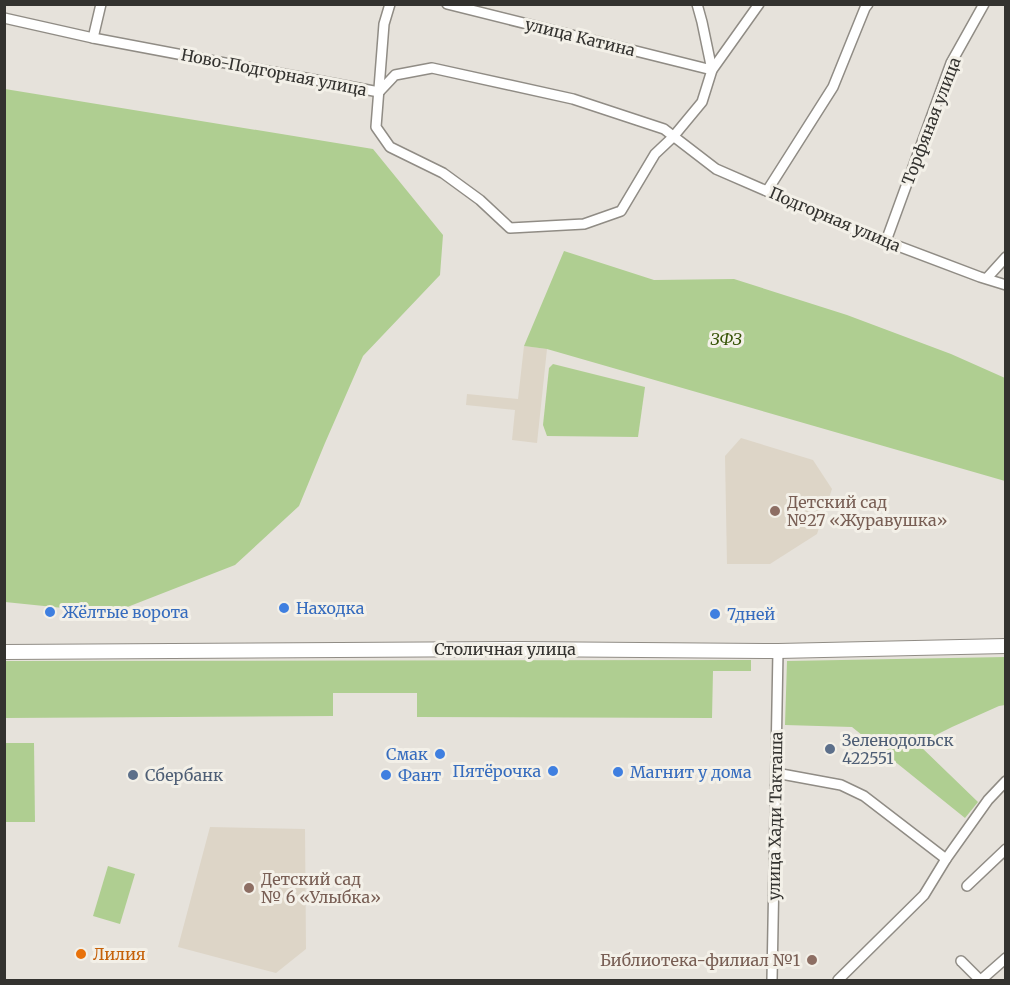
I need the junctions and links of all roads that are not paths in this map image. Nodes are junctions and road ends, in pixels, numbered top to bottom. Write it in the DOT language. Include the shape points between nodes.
graph roads {
  1 [pos="101,4"];
  2 [pos="390,4"];
  3 [pos="447,4"];
  4 [pos="697,4"];
  5 [pos="759,4"];
  6 [pos="984,4"];
  7 [pos="864,6"];
  8 [pos="4,18"];
  9 [pos="93,38"];
  10 [pos="712,70"];
  11 [pos="379,92"];
  12 [pos="673,136"];
  13 [pos="766,191"];
  14 [pos="886,241"];
  15 [pos="1005,257"];
  16 [pos="987,278"];
  17 [pos="1005,285"];
  18 [pos="1005,646"];
  19 [pos="778,651"];
  20 [pos="4,652"];
  21 [pos="776,773"];
  22 [pos="1005,781"];
  23 [pos="1005,849"];
  24 [pos="946,859"];
  25 [pos="967,886"];
  26 [pos="1005,957"];
  27 [pos="961,961"];
  28 [pos="772,981"];
  29 [pos="838,981"];
  30 [pos="981,981"];
  1 -- 9 [label="street"];
  2 -- 11 [label="street" via="384,24"];
  3 -- 10 [label="street, улица Катина"];
  4 -- 10 [label="street"];
  5 -- 10 [label="street"];
  6 -- 14 [label="street, Торфяная улица" via="951,63"];
  7 -- 13 [label="street" via="833,87"];
  8 -- 9 [label="street, Ново-Подгорная улица"];
  9 -- 11 [label="street, Ново-Подгорная улица"];
  10 -- 12 [label="street" via="702,102"];
  11 -- 12 [label="street, Ново-Подгорная улица" via="395,75 432,68 573,99 664,129"];
  11 -- 12 [label="street" via="376,127 390,147 443,173 510,228 584,224 621,212 655,154"];
  12 -- 13 [label="street, Подгорная улица" via="716,169"];
  13 -- 14 [label="street, Подгорная улица"];
  14 -- 16 [label="street, Подгорная улица"];
  15 -- 16 [label="street"];
  16 -- 17 [label="street, Подгорная улица"];
  18 -- 19 [label="main road, Столичная улица"];
  19 -- 20 [label="main road, Столичная улица"];
  19 -- 21 [label="street, улица Хади Такташа"];
  21 -- 24 [label="street" via="841,786 864,796"];
  21 -- 28 [label="street, улица Хади Такташа"];
  22 -- 24 [label="street"];
  23 -- 25 [label="street"];
  24 -- 29 [label="street" via="924,895"];
  26 -- 30 [label="street"];
  27 -- 30 [label="street"];
}
